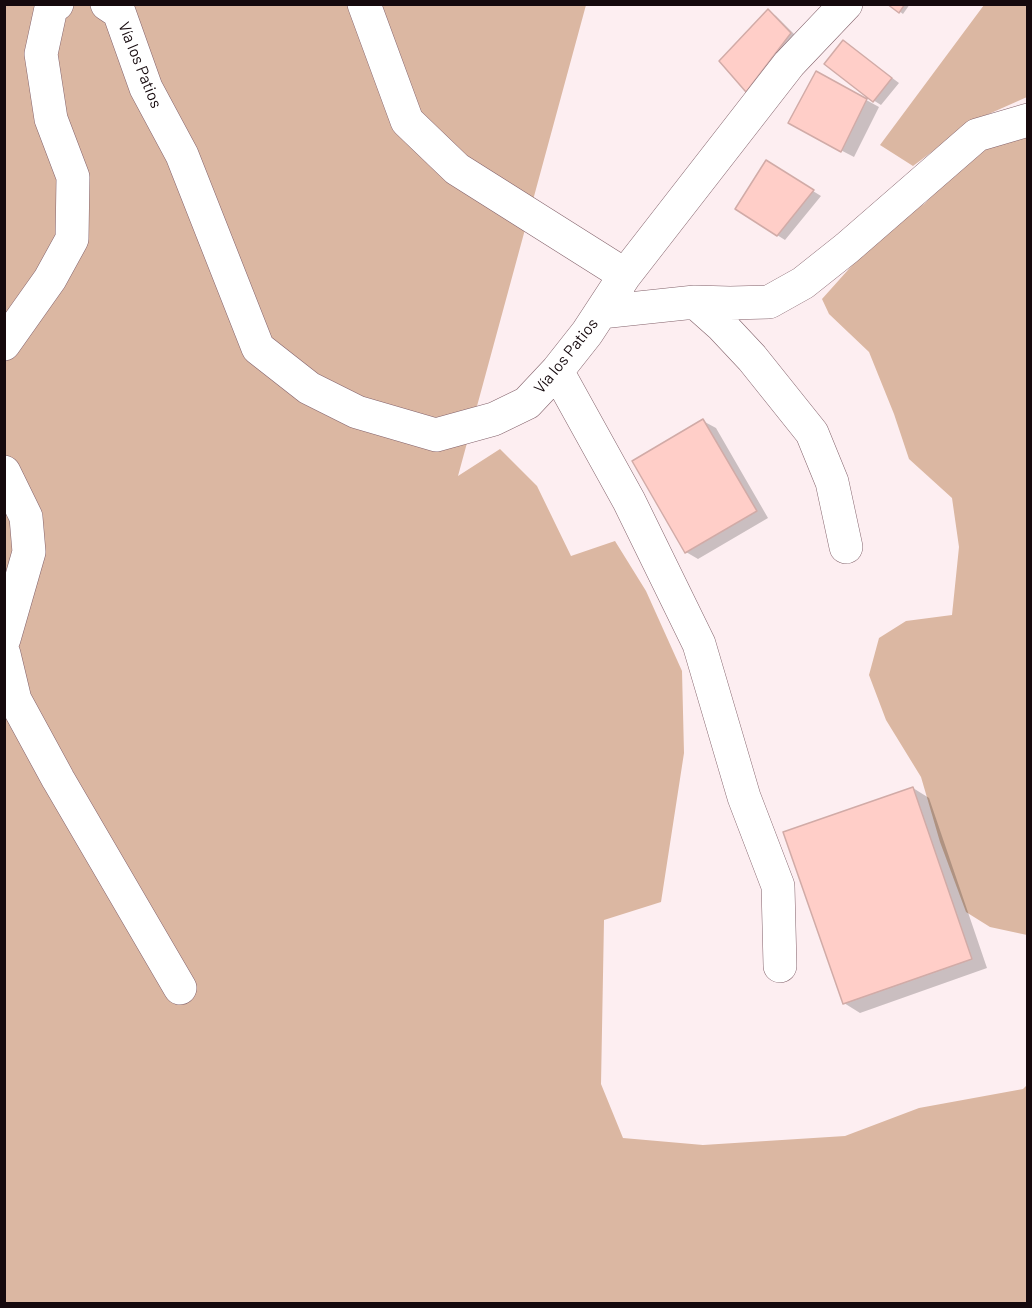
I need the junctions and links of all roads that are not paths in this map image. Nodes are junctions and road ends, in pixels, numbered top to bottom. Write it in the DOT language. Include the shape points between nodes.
graph roads {
  1 [pos="57,4"];
  2 [pos="107,4"];
  3 [pos="364,4"];
  4 [pos="846,4"];
  5 [pos="1028,120"];
  6 [pos="626,275"];
  7 [pos="695,302"];
  8 [pos="601,312"];
  9 [pos="4,345"];
  10 [pos="557,371"];
  11 [pos="4,472"];
  12 [pos="846,547"];
  13 [pos="17,556"];
  14 [pos="4,639"];
  15 [pos="4,654"];
  16 [pos="780,966"];
  17 [pos="180,988"];
  1 -- 9 [label="street" via="51,8 41,54 51,119 73,177 72,239 50,279"];
  2 -- 10 [label="street, Vía los Patios" via="119,12 146,88 182,155 258,348 309,388 357,412 436,435 494,419 528,403"];
  3 -- 6 [label="street" via="407,121 457,169"];
  4 -- 6 [label="street, Vía los Patios" via="789,64"];
  5 -- 7 [label="street" via="977,135 847,248 803,283 769,302"];
  6 -- 8 [label="street, Vía los Patios"];
  7 -- 8 [label="street"];
  7 -- 12 [label="street" via="744,350 812,433 832,482"];
  8 -- 10 [label="street, Vía los Patios"];
  10 -- 16 [label="street" via="629,501 699,644 744,797 778,886"];
  11 -- 13 [label="street" via="26,517"];
  13 -- 14 [label="street"];
  15 -- 17 [label="street" via="15,700"];
}
